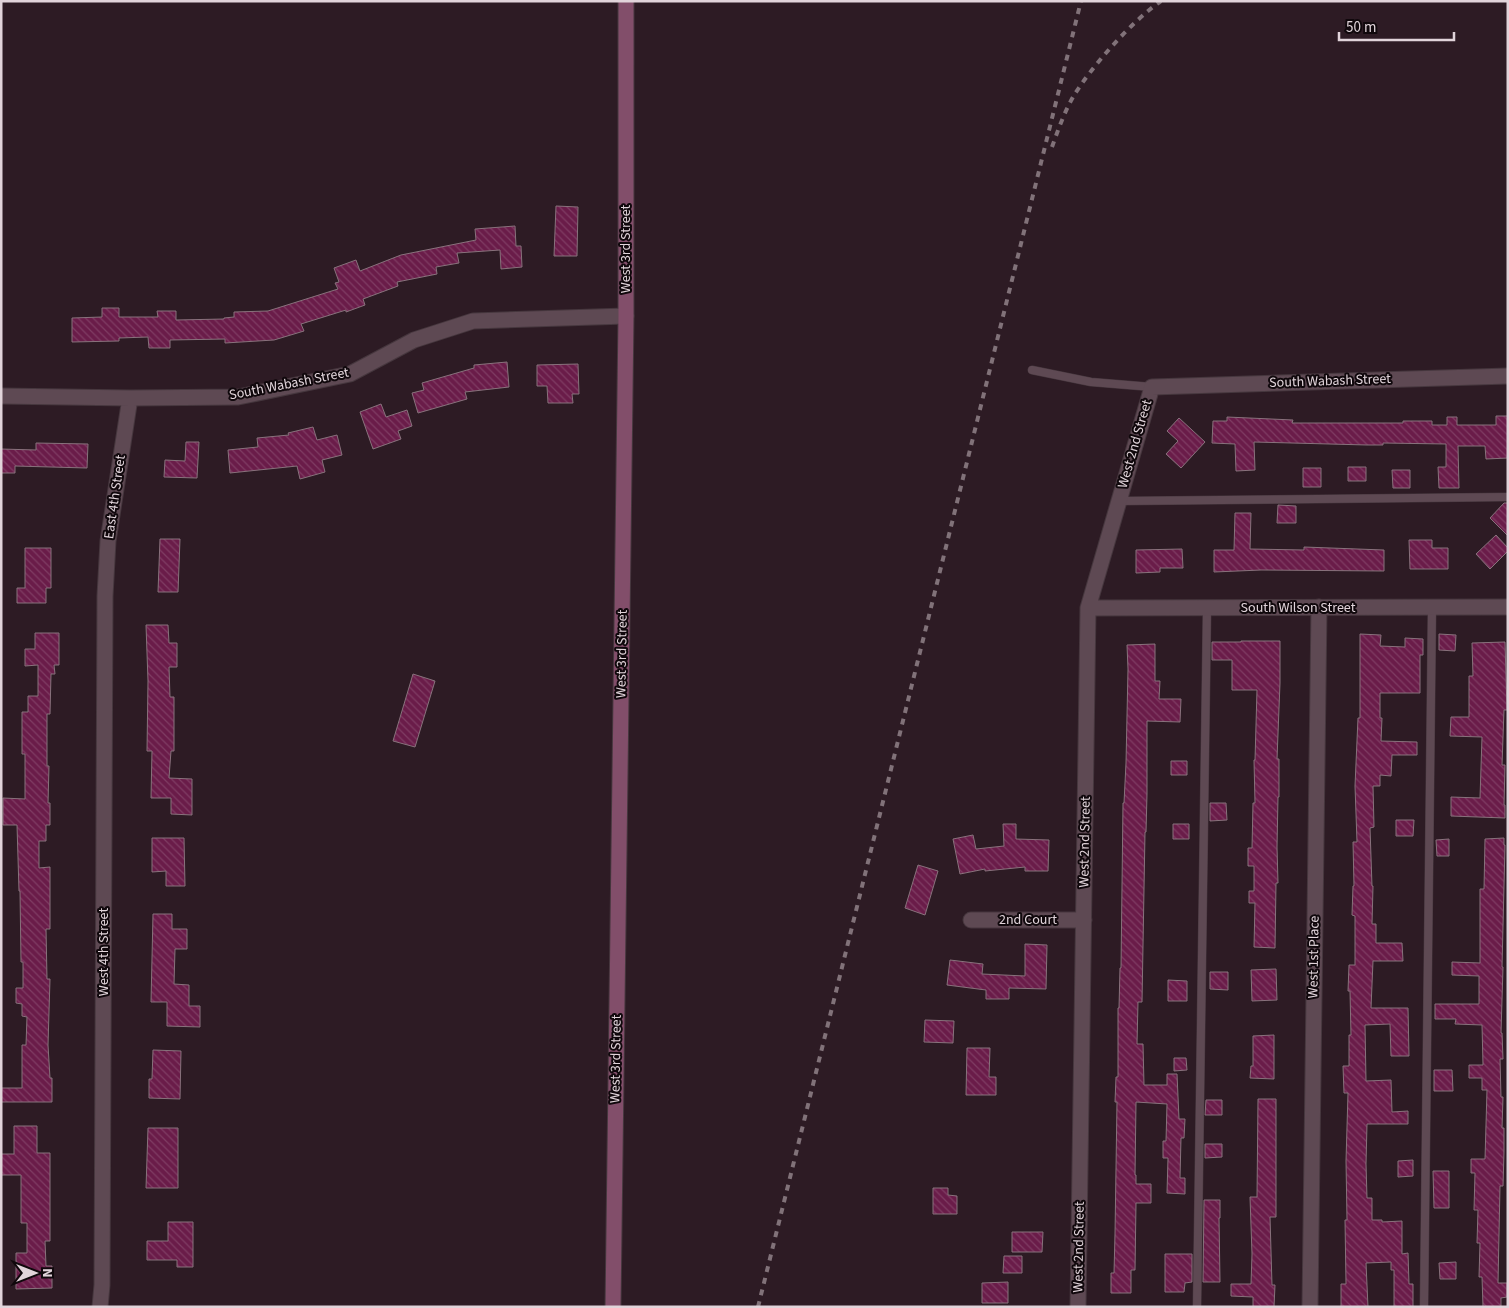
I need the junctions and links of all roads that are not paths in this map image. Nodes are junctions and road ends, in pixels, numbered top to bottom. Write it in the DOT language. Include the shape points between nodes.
graph roads {
  1 [pos="626,1"];
  2 [pos="626,316"];
  3 [pos="1032,370"];
  4 [pos="1508,376"];
  5 [pos="1152,387"];
  6 [pos="1,396"];
  7 [pos="130,398"];
  8 [pos="1508,497"];
  9 [pos="1119,501"];
  10 [pos="105,596"];
  11 [pos="1432,607"];
  12 [pos="1508,607"];
  13 [pos="1088,608"];
  14 [pos="1207,608"];
  15 [pos="1319,608"];
  16 [pos="971,920"];
  17 [pos="1084,920"];
  18 [pos="100,1307"];
  19 [pos="613,1307"];
  20 [pos="1078,1307"];
  21 [pos="1197,1307"];
  22 [pos="1310,1307"];
  23 [pos="1424,1307"];
  1 -- 2 [label="street, West 3rd Street"];
  2 -- 7 [label="street, South Wabash Street" via="474,321 414,340 350,374 238,397"];
  2 -- 19 [label="street, West 3rd Street"];
  3 -- 5 [label="lane" via="1091,382"];
  4 -- 5 [label="street, South Wabash Street"];
  5 -- 9 [label="street, West 2nd Street"];
  6 -- 7 [label="street, South Wabash Street"];
  7 -- 10 [label="street, East 4th Street" via="108,541"];
  8 -- 9 [label="lane"];
  9 -- 13 [label="street, West 2nd Street"];
  10 -- 18 [label="street, West 4th Street"];
  11 -- 12 [label="street, South Wilson Street"];
  11 -- 15 [label="street, South Wilson Street"];
  11 -- 23 [label="lane"];
  13 -- 14 [label="street, South Wilson Street"];
  13 -- 17 [label="street, West 2nd Street"];
  14 -- 15 [label="street, South Wilson Street"];
  14 -- 21 [label="lane"];
  15 -- 22 [label="street, West 1st Place"];
  16 -- 17 [label="street, 2nd Court"];
  17 -- 20 [label="street, West 2nd Street"];
}
